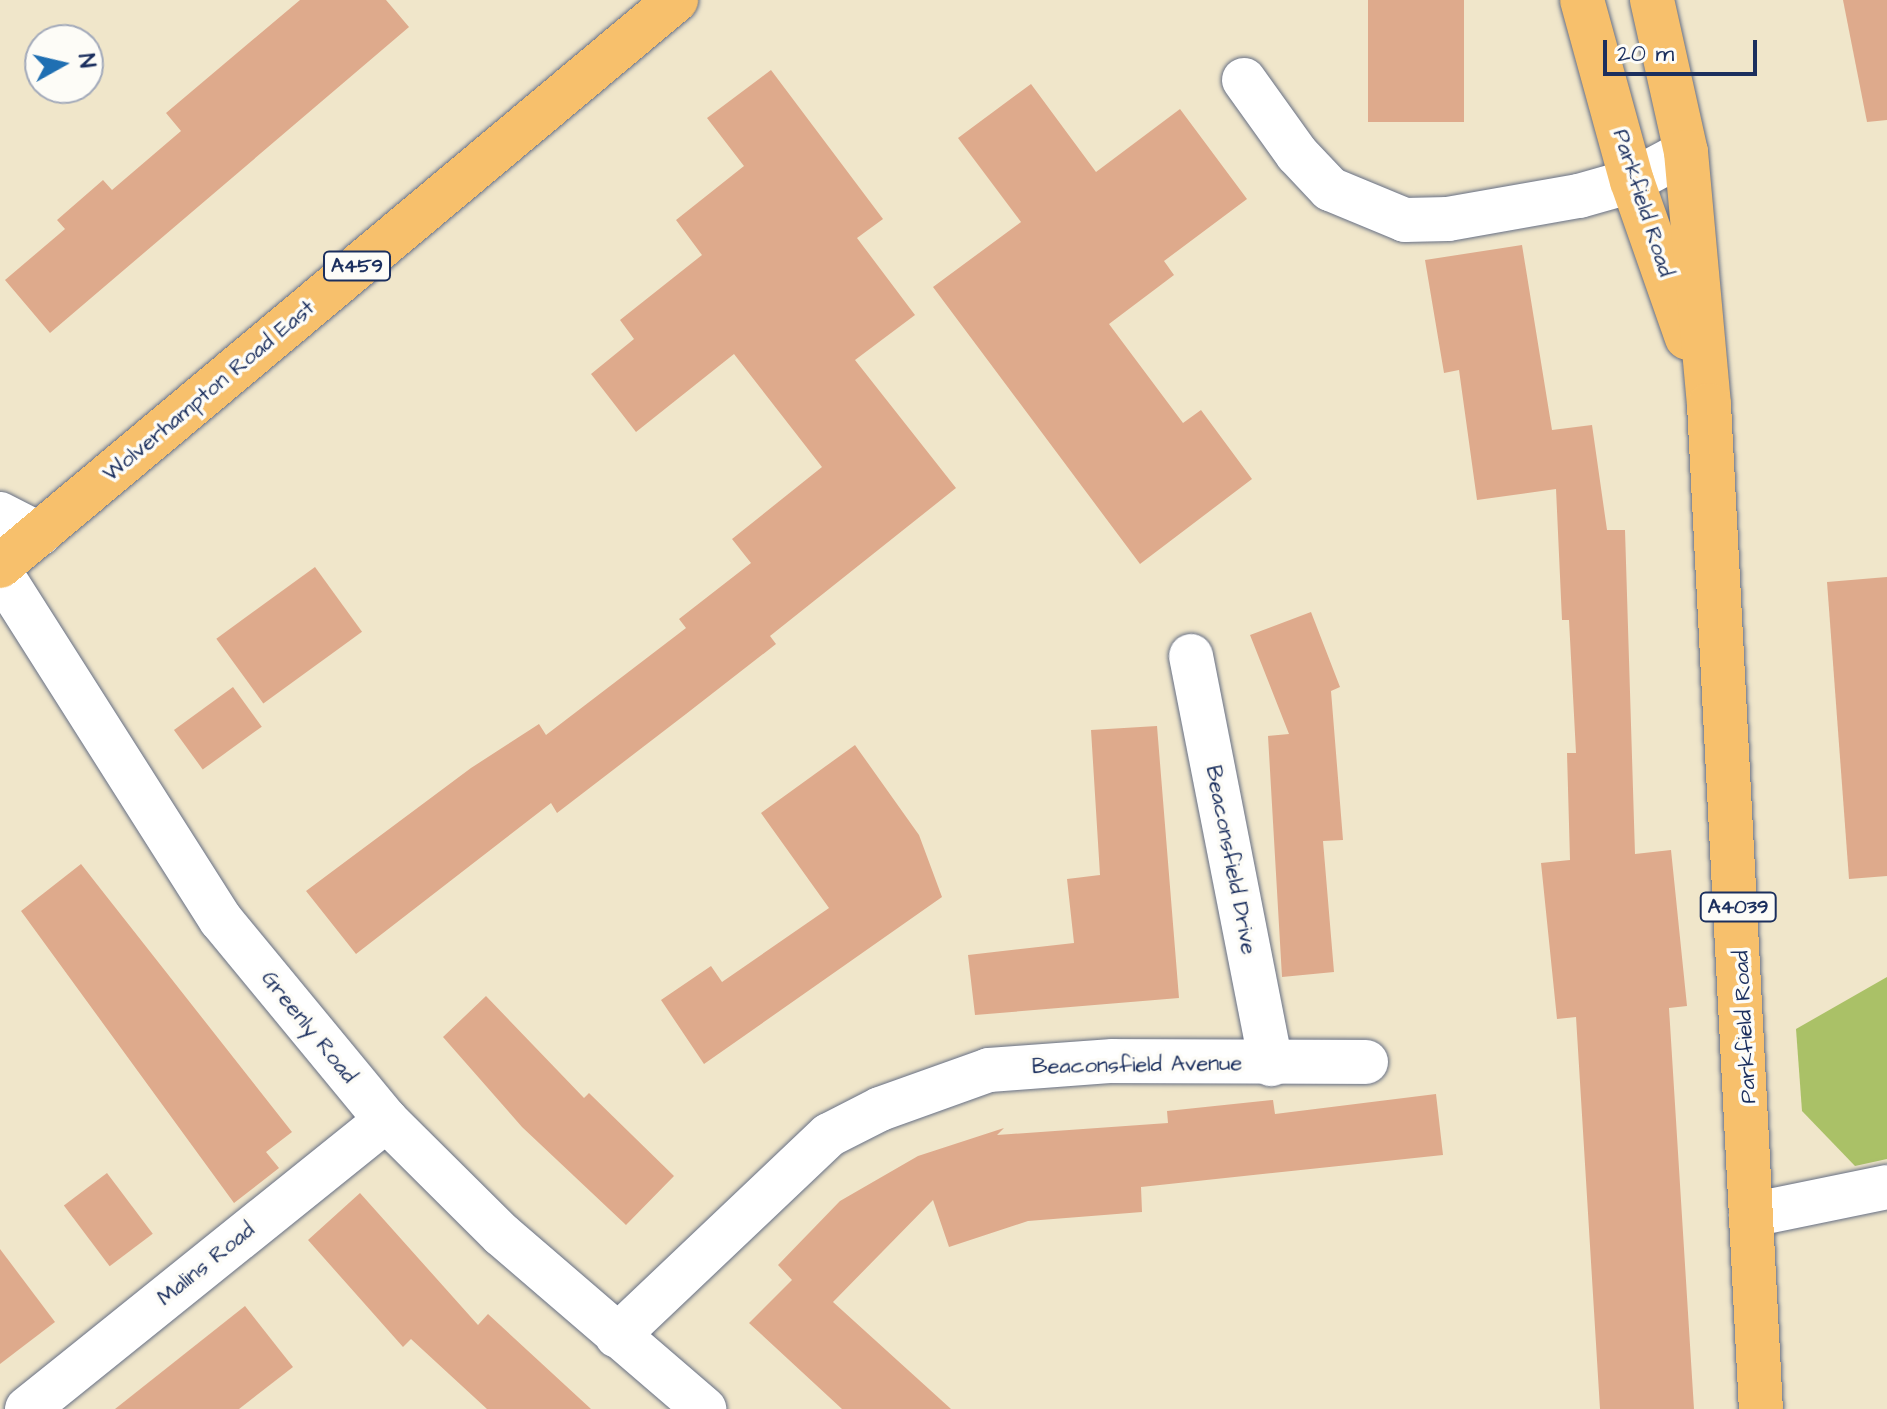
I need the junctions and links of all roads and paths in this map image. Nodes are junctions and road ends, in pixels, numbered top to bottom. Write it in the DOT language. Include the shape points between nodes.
graph roads {
  1 [pos="676,0"];
  2 [pos="1582,0"];
  3 [pos="1652,0"];
  4 [pos="1244,80"];
  5 [pos="1686,152"];
  6 [pos="1632,181"];
  7 [pos="1709,405"];
  8 [pos="0,514"];
  9 [pos="39,534"];
  10 [pos="0,566"];
  11 [pos="0,572"];
  12 [pos="1191,656"];
  13 [pos="1366,1062"];
  14 [pos="1271,1064"];
  15 [pos="386,1120"];
  16 [pos="1887,1187"];
  17 [pos="1751,1215"];
  18 [pos="617,1336"];
  19 [pos="27,1409"];
  20 [pos="704,1409"];
  21 [pos="1761,1409"];
  1 -- 9 [label="main road, Wolverhampton Road East / A459"];
  2 -- 6 [label="main road, Parkfield Road / A4039"];
  3 -- 5 [label="main road, Parkfield Road / A4039"];
  4 -- 6 [label="street" via="1297,154 1330,189 1405,220 1498,211"];
  5 -- 6 [label="street"];
  5 -- 7 [label="main road, Parkfield Road / A4039"];
  6 -- 7 [label="main road, Parkfield Road / A4039"];
  7 -- 17 [label="main road, Parkfield Road / A4039"];
  8 -- 9 [label="street"];
  9 -- 10 [label="main road, Wolverhampton Road East / A459"];
  11 -- 15 [label="street, Greenly Road" via="221,920"];
  12 -- 14 [label="street, Beaconsfield Drive"];
  13 -- 14 [label="street, Beaconsfield Avenue"];
  14 -- 18 [label="street, Beaconsfield Avenue" via="1113,1061 989,1070 880,1109 829,1135"];
  15 -- 18 [label="street, Greenly Road" via="502,1235"];
  15 -- 19 [label="street, Malins Road"];
  16 -- 17 [label="street"];
  17 -- 21 [label="main road, Parkfield Road / A4039"];
  18 -- 20 [label="street, Greenly Road"];
}
